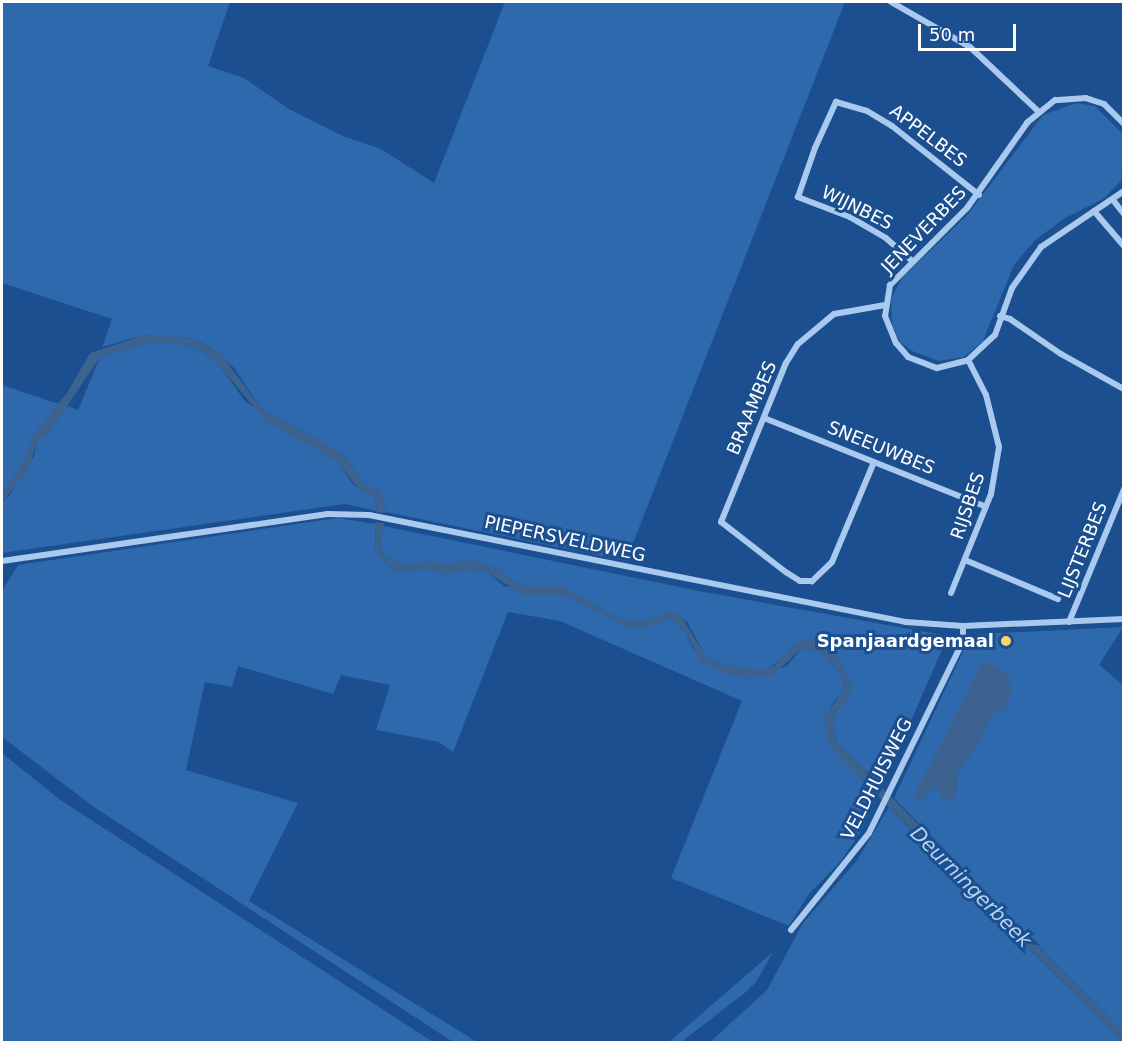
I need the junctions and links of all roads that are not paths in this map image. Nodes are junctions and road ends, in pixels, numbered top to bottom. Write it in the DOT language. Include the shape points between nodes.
graph roads {
  1 [pos="891,2"];
  2 [pos="1039,112"];
  3 [pos="1124,124"];
  4 [pos="814,148"];
  5 [pos="1124,191"];
  6 [pos="979,195"];
  7 [pos="1113,200"];
  8 [pos="1094,211"];
  9 [pos="1124,214"];
  10 [pos="1124,246"];
  11 [pos="912,260"];
  12 [pos="885,305"];
  13 [pos="1000,316"];
  14 [pos="968,360"];
  15 [pos="1124,389"];
  16 [pos="764,418"];
  17 [pos="874,462"];
  18 [pos="1124,489"];
  19 [pos="986,507"];
  20 [pos="965,560"];
  21 [pos="2,561"];
  22 [pos="951,593"];
  23 [pos="1058,598"];
  24 [pos="1124,619"];
  25 [pos="1069,622"];
  26 [pos="963,626"];
  27 [pos="791,930"];
  1 -- 2 [label="street" via="970,47"];
  2 -- 3 [label="street, JENEVERBES" via="1055,100 1086,98 1104,104"];
  2 -- 6 [label="street, JENEVERBES" via="1027,123"];
  4 -- 6 [label="street, APPELBES" via="836,102 867,111 921,147"];
  4 -- 11 [label="street, WIJNBES" via="798,197 868,228"];
  5 -- 7 [label="street"];
  6 -- 11 [label="street, JENEVERBES"];
  7 -- 8 [label="street"];
  7 -- 9 [label="street"];
  8 -- 10 [label="street"];
  8 -- 13 [label="street" via="1041,247 1012,288"];
  11 -- 12 [label="street, JENEVERBES" via="890,285"];
  12 -- 14 [label="street" via="888,329 908,357 938,368"];
  12 -- 16 [label="street, BRAAMBES" via="834,314 816,325 786,363"];
  13 -- 14 [label="street" via="995,335"];
  13 -- 15 [label="street"];
  14 -- 19 [label="street, RIJSBES" via="986,395 999,447"];
  16 -- 17 [label="street, SNEEUWBES"];
  16 -- 17 [label="street, BRAAMBES" via="721,522 800,581 812,581 832,562"];
  17 -- 19 [label="street, SNEEUWBES"];
  18 -- 25 [label="street, LIJSTERBES"];
  19 -- 20 [label="street, RIJSBES"];
  20 -- 22 [label="street, RIJSBES"];
  20 -- 23 [label="street, RIJSBES"];
  21 -- 26 [label="street, PIEPERSVELDWEG" via="328,514 369,514 906,622"];
  24 -- 25 [label="street, PIEPERSVELDWEG"];
  25 -- 26 [label="street, PIEPERSVELDWEG"];
  26 -- 27 [label="street, VELDHUISWEG" via="963,640 882,810 861,847"];
}
